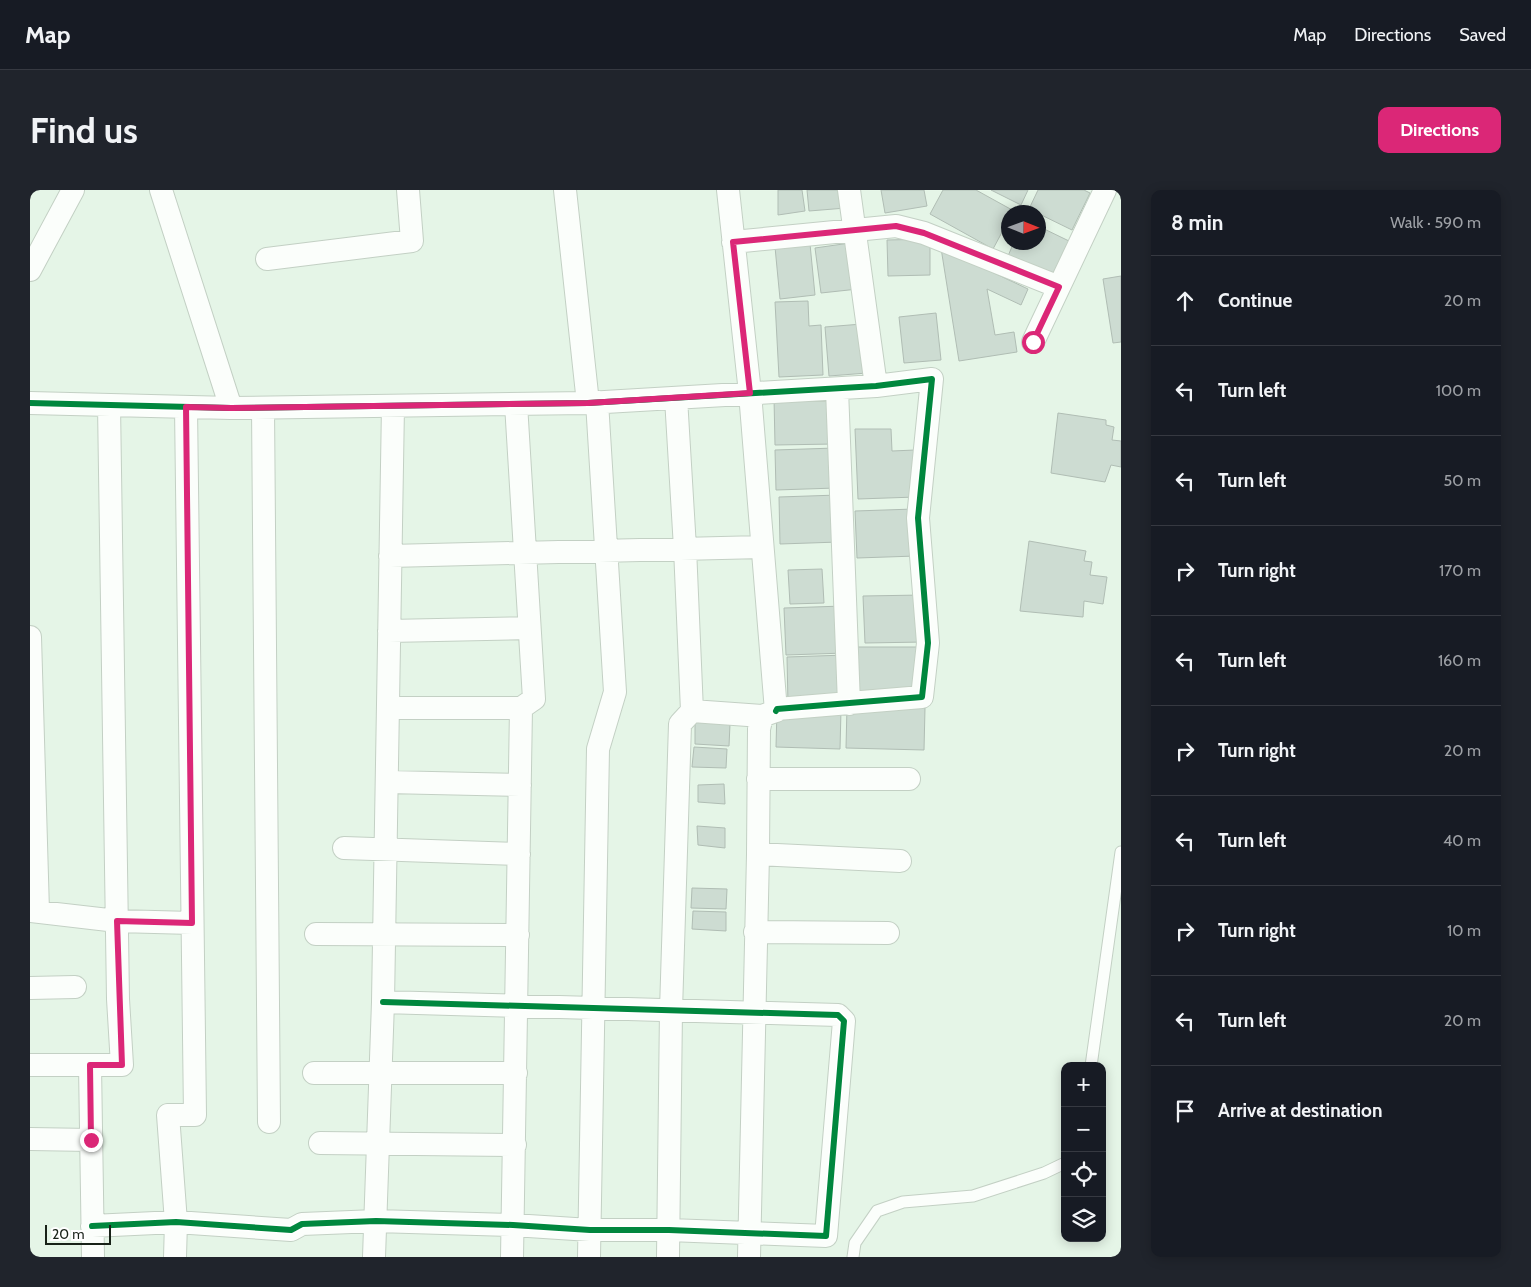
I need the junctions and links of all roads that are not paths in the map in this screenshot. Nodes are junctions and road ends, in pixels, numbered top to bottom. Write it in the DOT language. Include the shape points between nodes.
graph roads {
  1 [pos="72,190"];
  2 [pos="161,190"];
  3 [pos="408,190"];
  4 [pos="565,190"];
  5 [pos="728,190"];
  6 [pos="849,190"];
  7 [pos="1105,190"];
  8 [pos="855,229"];
  9 [pos="733,242"];
  10 [pos="267,259"];
  11 [pos="30,270"];
  12 [pos="1059,287"];
  13 [pos="1033,342"];
  14 [pos="876,386"];
  15 [pos="837,389"];
  16 [pos="750,393"];
  17 [pos="676,398"];
  18 [pos="30,403"];
  19 [pos="592,403"];
  20 [pos="516,404"];
  21 [pos="109,405"];
  22 [pos="393,406"];
  23 [pos="186,407"];
  24 [pos="231,408"];
  25 [pos="263,408"];
  26 [pos="762,547"];
  27 [pos="685,548"];
  28 [pos="606,550"];
  29 [pos="525,552"];
  30 [pos="390,556"];
  31 [pos="530,628"];
  32 [pos="389,631"];
  33 [pos="30,637"];
  34 [pos="849,704"];
  35 [pos="388,708"];
  36 [pos="521,708"];
  37 [pos="692,711"];
  38 [pos="769,713"];
  39 [pos="909,779"];
  40 [pos="758,780"];
  41 [pos="387,782"];
  42 [pos="520,785"];
  43 [pos="344,848"];
  44 [pos="386,850"];
  45 [pos="1121,852"];
  46 [pos="519,854"];
  47 [pos="758,854"];
  48 [pos="900,861"];
  49 [pos="34,911"];
  50 [pos="117,921"];
  51 [pos="192,923"];
  52 [pos="755,932"];
  53 [pos="888,933"];
  54 [pos="316,934"];
  55 [pos="384,935"];
  56 [pos="518,935"];
  57 [pos="75,987"];
  58 [pos="30,988"];
  59 [pos="383,1002"];
  60 [pos="517,1007"];
  61 [pos="594,1007"];
  62 [pos="671,1010"];
  63 [pos="754,1013"];
  64 [pos="1093,1062"];
  65 [pos="30,1065"];
  66 [pos="90,1065"];
  67 [pos="314,1073"];
  68 [pos="381,1073"];
  69 [pos="516,1073"];
  70 [pos="269,1122"];
  71 [pos="30,1139"];
  72 [pos="91,1140"];
  73 [pos="320,1143"];
  74 [pos="378,1145"];
  75 [pos="515,1145"];
  76 [pos="1061,1165"];
  77 [pos="376,1221"];
  78 [pos="176,1222"];
  79 [pos="92,1226"];
  80 [pos="513,1226"];
  81 [pos="590,1230"];
  82 [pos="669,1230"];
  83 [pos="749,1233"];
  84 [pos="93,1257"];
  85 [pos="175,1257"];
  86 [pos="374,1257"];
  87 [pos="512,1257"];
  88 [pos="589,1257"];
  89 [pos="668,1257"];
  90 [pos="749,1257"];
  91 [pos="853,1257"];
  1 -- 11 [label="street"];
  2 -- 24 [label="street"];
  3 -- 10 [label="street" via="412,241"];
  4 -- 19 [label="street"];
  5 -- 9 [label="street"];
  6 -- 8 [label="street"];
  7 -- 12 [label="street"];
  8 -- 9 [label="street"];
  8 -- 12 [label="street" via="896,226 924,233"];
  8 -- 14 [label="street"];
  9 -- 16 [label="street"];
  12 -- 13 [label="street"];
  14 -- 15 [label="street"];
  14 -- 34 [label="street" via="932,379 918,518 928,643 922,697"];
  15 -- 16 [label="street"];
  15 -- 34 [label="street"];
  16 -- 17 [label="street"];
  16 -- 26 [label="street"];
  17 -- 19 [label="street"];
  17 -- 27 [label="street"];
  18 -- 21 [label="street"];
  19 -- 20 [label="street"];
  19 -- 28 [label="street"];
  20 -- 22 [label="street"];
  20 -- 29 [label="street"];
  21 -- 23 [label="street"];
  21 -- 50 [label="street"];
  22 -- 25 [label="street"];
  22 -- 30 [label="street"];
  23 -- 24 [label="street"];
  23 -- 51 [label="street"];
  24 -- 25 [label="street"];
  25 -- 70 [label="street"];
  26 -- 27 [label="street"];
  26 -- 38 [label="street"];
  27 -- 28 [label="street"];
  27 -- 37 [label="street"];
  28 -- 29 [label="street"];
  28 -- 61 [label="street" via="615,692 598,749"];
  29 -- 30 [label="street"];
  29 -- 31 [label="street"];
  30 -- 32 [label="street"];
  31 -- 32 [label="street"];
  31 -- 36 [label="street" via="534,699"];
  32 -- 35 [label="street"];
  33 -- 49 [label="street"];
  34 -- 38 [label="street" via="777,709"];
  35 -- 36 [label="street"];
  35 -- 41 [label="street"];
  36 -- 42 [label="street"];
  37 -- 38 [label="street"];
  37 -- 62 [label="street" via="680,724"];
  38 -- 40 [label="street" via="759,729"];
  39 -- 40 [label="street"];
  40 -- 47 [label="street"];
  41 -- 42 [label="street"];
  41 -- 44 [label="street"];
  42 -- 46 [label="street"];
  43 -- 44 [label="street"];
  44 -- 46 [label="street"];
  44 -- 55 [label="street"];
  45 -- 64 [label="lane"];
  46 -- 56 [label="street"];
  47 -- 48 [label="street"];
  47 -- 52 [label="street"];
  49 -- 50 [label="street"];
  50 -- 51 [label="street"];
  50 -- 66 [label="street" via="122,1065"];
  51 -- 78 [label="street" via="195,1115 168,1114"];
  52 -- 53 [label="street"];
  52 -- 63 [label="street"];
  54 -- 55 [label="street"];
  55 -- 56 [label="street"];
  55 -- 59 [label="street"];
  56 -- 60 [label="street"];
  57 -- 58 [label="street"];
  59 -- 60 [label="street"];
  59 -- 68 [label="street"];
  60 -- 61 [label="street"];
  60 -- 69 [label="street"];
  61 -- 62 [label="street"];
  61 -- 81 [label="street"];
  62 -- 63 [label="street"];
  62 -- 82 [label="street"];
  63 -- 83 [label="street"];
  63 -- 83 [label="street" via="838,1016 844,1021 826,1236"];
  65 -- 66 [label="street"];
  66 -- 72 [label="street"];
  67 -- 68 [label="street"];
  68 -- 69 [label="street"];
  68 -- 74 [label="street"];
  69 -- 75 [label="street"];
  71 -- 72 [label="street"];
  72 -- 79 [label="street"];
  73 -- 74 [label="street"];
  74 -- 75 [label="street"];
  74 -- 77 [label="street"];
  75 -- 80 [label="street"];
  76 -- 91 [label="lane" via="1044,1174 973,1196 903,1202 877,1211 855,1244"];
  77 -- 78 [label="street" via="302,1224 291,1230"];
  77 -- 80 [label="street"];
  77 -- 86 [label="street"];
  78 -- 79 [label="street"];
  78 -- 85 [label="street"];
  79 -- 84 [label="street"];
  80 -- 81 [label="street"];
  80 -- 87 [label="street"];
  81 -- 82 [label="street"];
  81 -- 88 [label="street"];
  82 -- 83 [label="street"];
  82 -- 89 [label="street"];
  83 -- 90 [label="street"];
}
